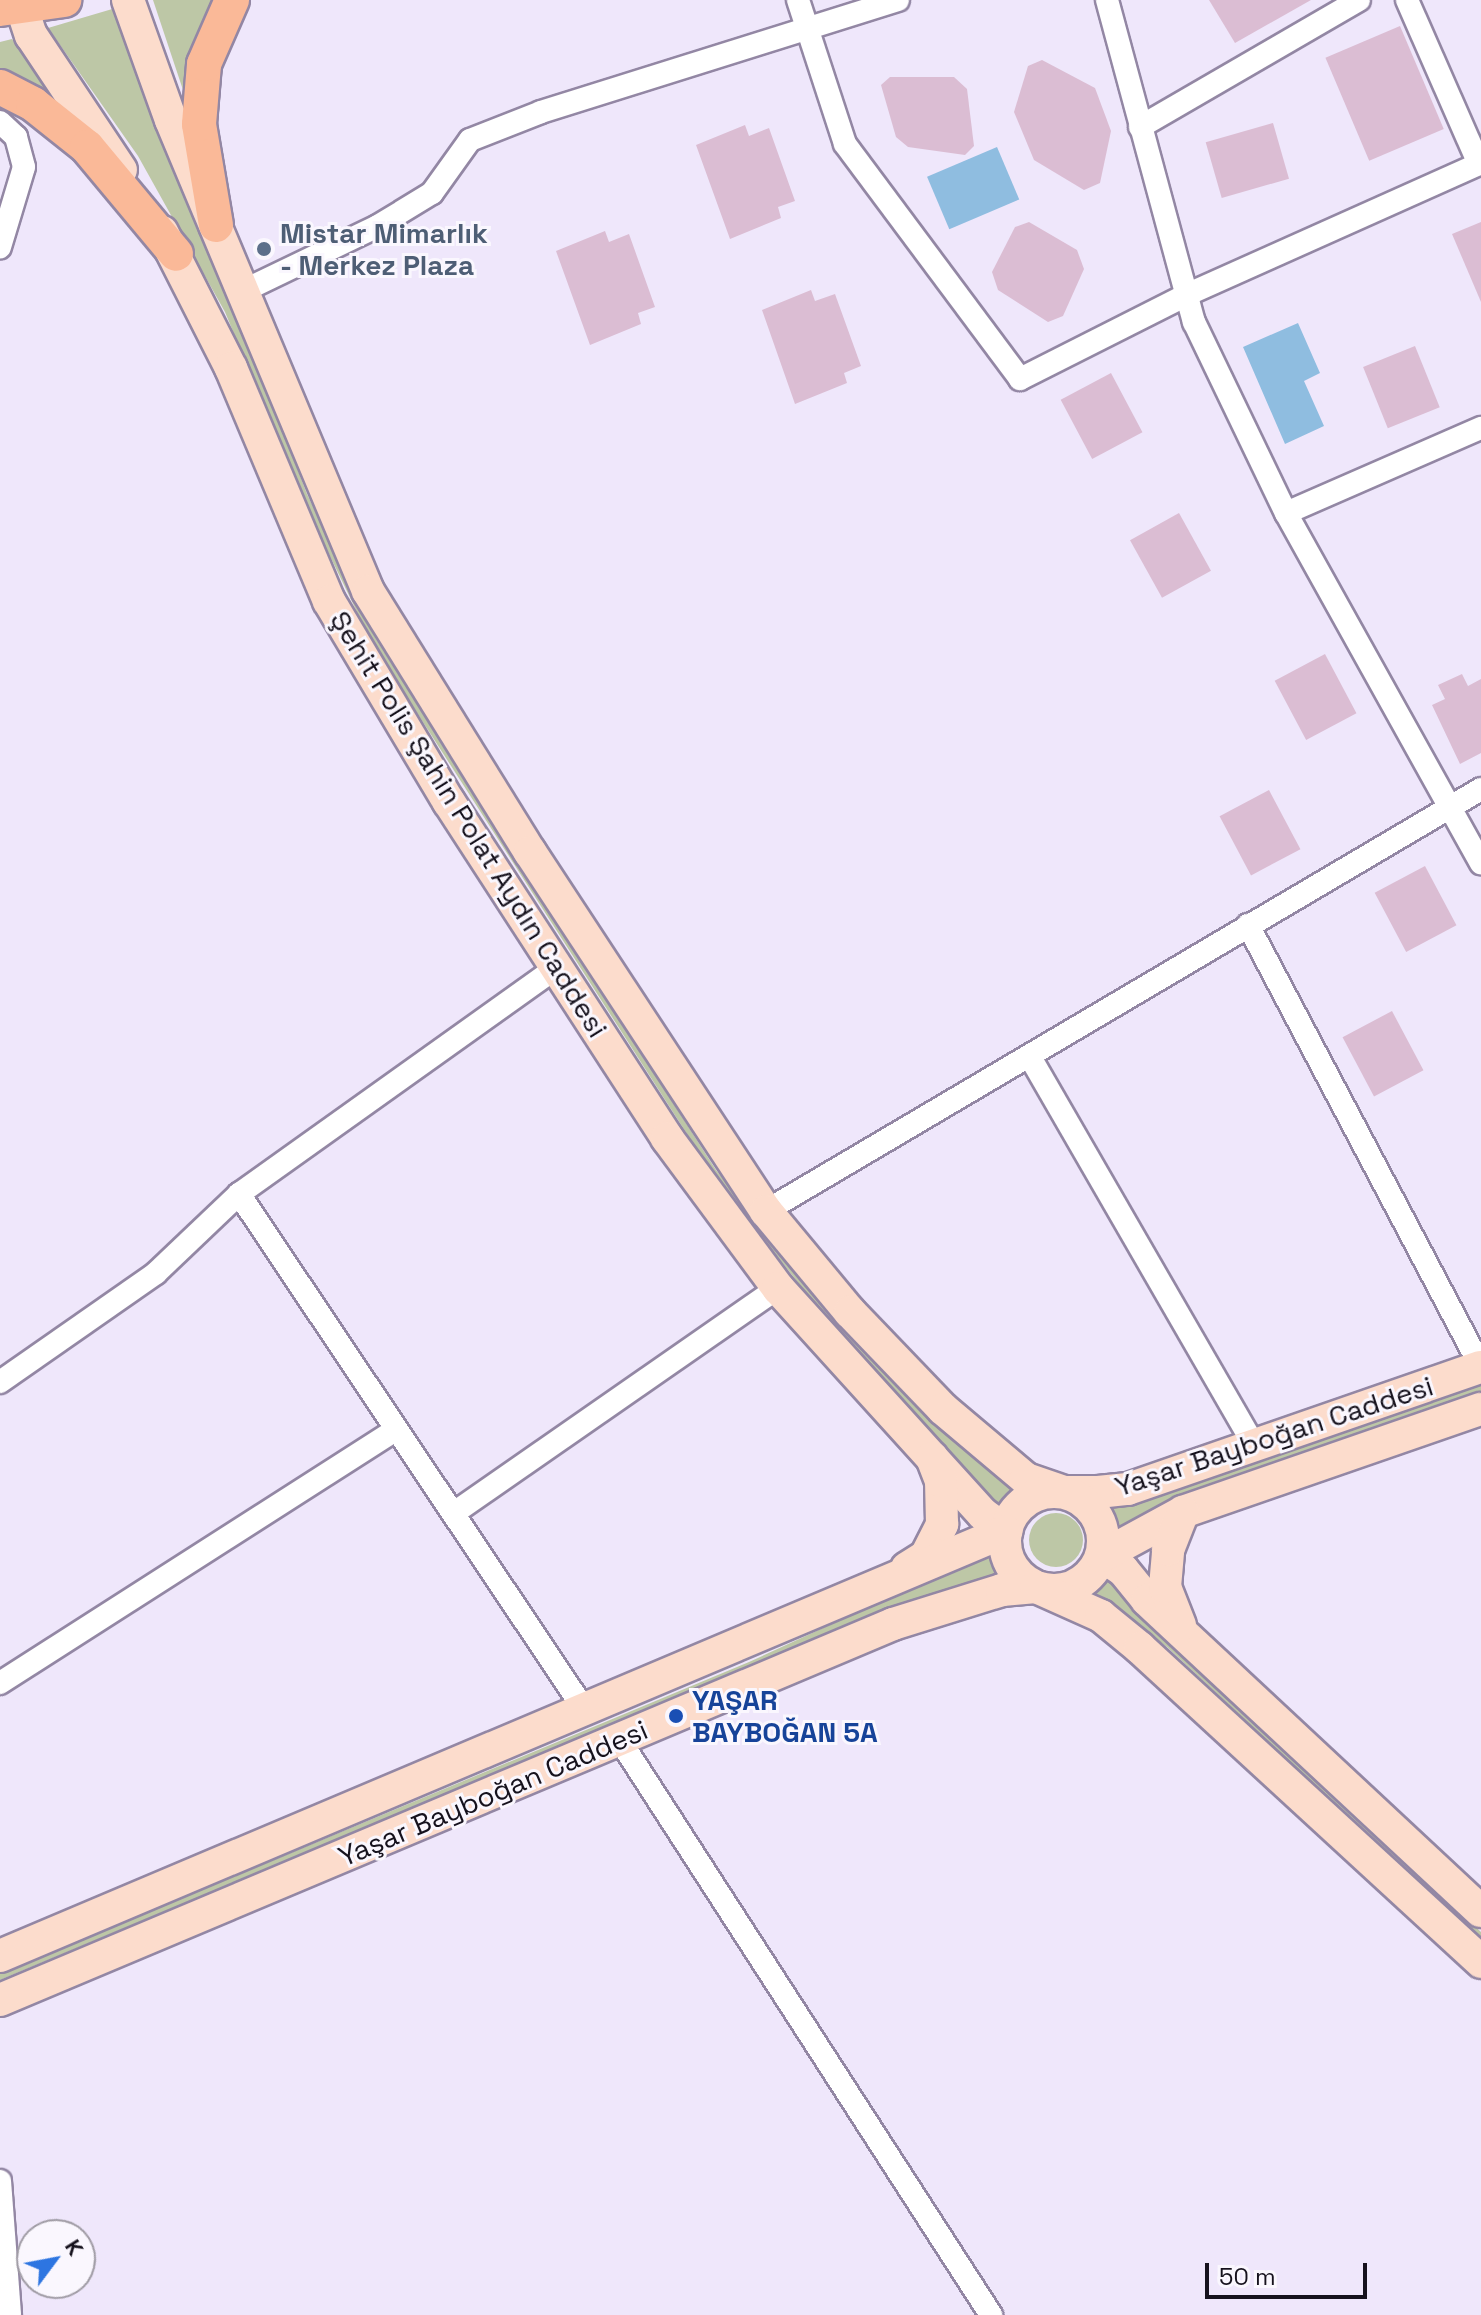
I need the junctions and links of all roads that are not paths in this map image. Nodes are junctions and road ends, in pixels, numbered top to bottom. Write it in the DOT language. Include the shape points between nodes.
graph roads {
  1 [pos="64,0"];
  2 [pos="128,0"];
  3 [pos="232,0"];
  4 [pos="798,0"];
  5 [pos="898,0"];
  6 [pos="1107,0"];
  7 [pos="1359,0"];
  8 [pos="1407,0"];
  9 [pos="10,4"];
  10 [pos="806,29"];
  11 [pos="0,87"];
  12 [pos="0,122"];
  13 [pos="1140,127"];
  14 [pos="1480,163"];
  15 [pos="216,225"];
  16 [pos="0,247"];
  17 [pos="176,254"];
  18 [pos="243,291"];
  19 [pos="1184,296"];
  20 [pos="1481,428"];
  21 [pos="1286,513"];
  22 [pos="1481,789"];
  23 [pos="1447,807"];
  24 [pos="1481,863"];
  25 [pos="1248,925"];
  26 [pos="557,967"];
  27 [pos="1030,1057"];
  28 [pos="239,1194"];
  29 [pos="766,1211"];
  30 [pos="778,1288"];
  31 [pos="1481,1367"];
  32 [pos="0,1382"];
  33 [pos="1481,1409"];
  34 [pos="396,1430"];
  35 [pos="1254,1445"];
  36 [pos="929,1451"];
  37 [pos="1064,1492"];
  38 [pos="1183,1512"];
  39 [pos="454,1513"];
  40 [pos="1006,1531"];
  41 [pos="1102,1556"];
  42 [pos="1036,1587"];
  43 [pos="874,1591"];
  44 [pos="1185,1635"];
  45 [pos="0,1683"];
  46 [pos="586,1712"];
  47 [pos="619,1739"];
  48 [pos="1481,1911"];
  49 [pos="0,1956"];
  50 [pos="1481,1962"];
  51 [pos="0,2000"];
  52 [pos="0,2181"];
  53 [pos="10,2315"];
  54 [pos="991,2315"];
  1 -- 9 [label="main road"];
  2 -- 15 [label="main road, Şehit Polis Şahin Polat Aydın Caddesi"];
  3 -- 15 [label="main road" via="204,64 199,124"];
  4 -- 10 [label="street"];
  5 -- 10 [label="street"];
  6 -- 13 [label="street"];
  7 -- 13 [label="street"];
  8 -- 14 [label="street"];
  9 -- 17 [label="main road, Şehit Polis Şahin Polat Aydın Caddesi"];
  10 -- 18 [label="street" via="541,112 470,140 432,193 378,226"];
  10 -- 19 [label="street" via="845,144 1020,379"];
  11 -- 17 [label="main road" via="33,104 87,147"];
  12 -- 16 [label="street" via="16,137 24,167"];
  13 -- 19 [label="street"];
  14 -- 19 [label="street"];
  15 -- 18 [label="main road, Şehit Polis Şahin Polat Aydın Caddesi"];
  17 -- 26 [label="main road, Şehit Polis Şahin Polat Aydın Caddesi" via="231,368 329,601"];
  18 -- 29 [label="main road, Şehit Polis Şahin Polat Aydın Caddesi" via="368,591 530,852"];
  19 -- 21 [label="street"];
  20 -- 21 [label="street"];
  21 -- 23 [label="street"];
  22 -- 23 [label="street"];
  23 -- 24 [label="street"];
  23 -- 25 [label="street"];
  25 -- 27 [label="street"];
  25 -- 31 [label="street"];
  26 -- 28 [label="street"];
  26 -- 30 [label="main road, Şehit Polis Şahin Polat Aydın Caddesi" via="667,1138"];
  27 -- 29 [label="street"];
  27 -- 35 [label="street"];
  28 -- 32 [label="street" via="156,1273"];
  28 -- 34 [label="street"];
  29 -- 37 [label="main road, Şehit Polis Şahin Polat Aydın Caddesi" via="850,1312 943,1409 1026,1479"];
  30 -- 36 [label="main road, Şehit Polis Şahin Polat Aydın Caddesi"];
  30 -- 39 [label="street"];
  31 -- 35 [label="main road, Yaşar Bayboğan Caddesi"];
  33 -- 38 [label="main road, Yaşar Bayboğan Caddesi"];
  34 -- 39 [label="street"];
  34 -- 45 [label="street"];
  35 -- 37 [label="main road, Yaşar Bayboğan Caddesi" via="1128,1489"];
  36 -- 40 [label="main road, Şehit Polis Şahin Polat Aydın Caddesi" via="983,1514"];
  36 -- 43 [label="main road" via="941,1481 942,1524 926,1556"];
  37 -- 40 [label="main road" via="1034,1496 1011,1516"];
  37 -- 41 [label="main road" via="1079,1498 1099,1521"];
  38 -- 41 [label="main road, Yaşar Bayboğan Caddesi"];
  38 -- 44 [label="main road" via="1168,1550 1165,1587"];
  39 -- 46 [label="street"];
  40 -- 42 [label="main road" via="1011,1564"];
  40 -- 43 [label="main road, Yaşar Bayboğan Caddesi"];
  41 -- 42 [label="main road" via="1085,1580 1070,1588"];
  41 -- 44 [label="main road" via="1123,1570"];
  42 -- 47 [label="main road, Yaşar Bayboğan Caddesi" via="1002,1590 893,1624"];
  42 -- 50 [label="main road" via="1101,1616 1161,1665"];
  43 -- 46 [label="main road, Yaşar Bayboğan Caddesi"];
  44 -- 48 [label="main road"];
  46 -- 49 [label="main road, Yaşar Bayboğan Caddesi"];
  47 -- 51 [label="main road, Yaşar Bayboğan Caddesi"];
  47 -- 54 [label="street"];
  52 -- 53 [label="street"];
}
